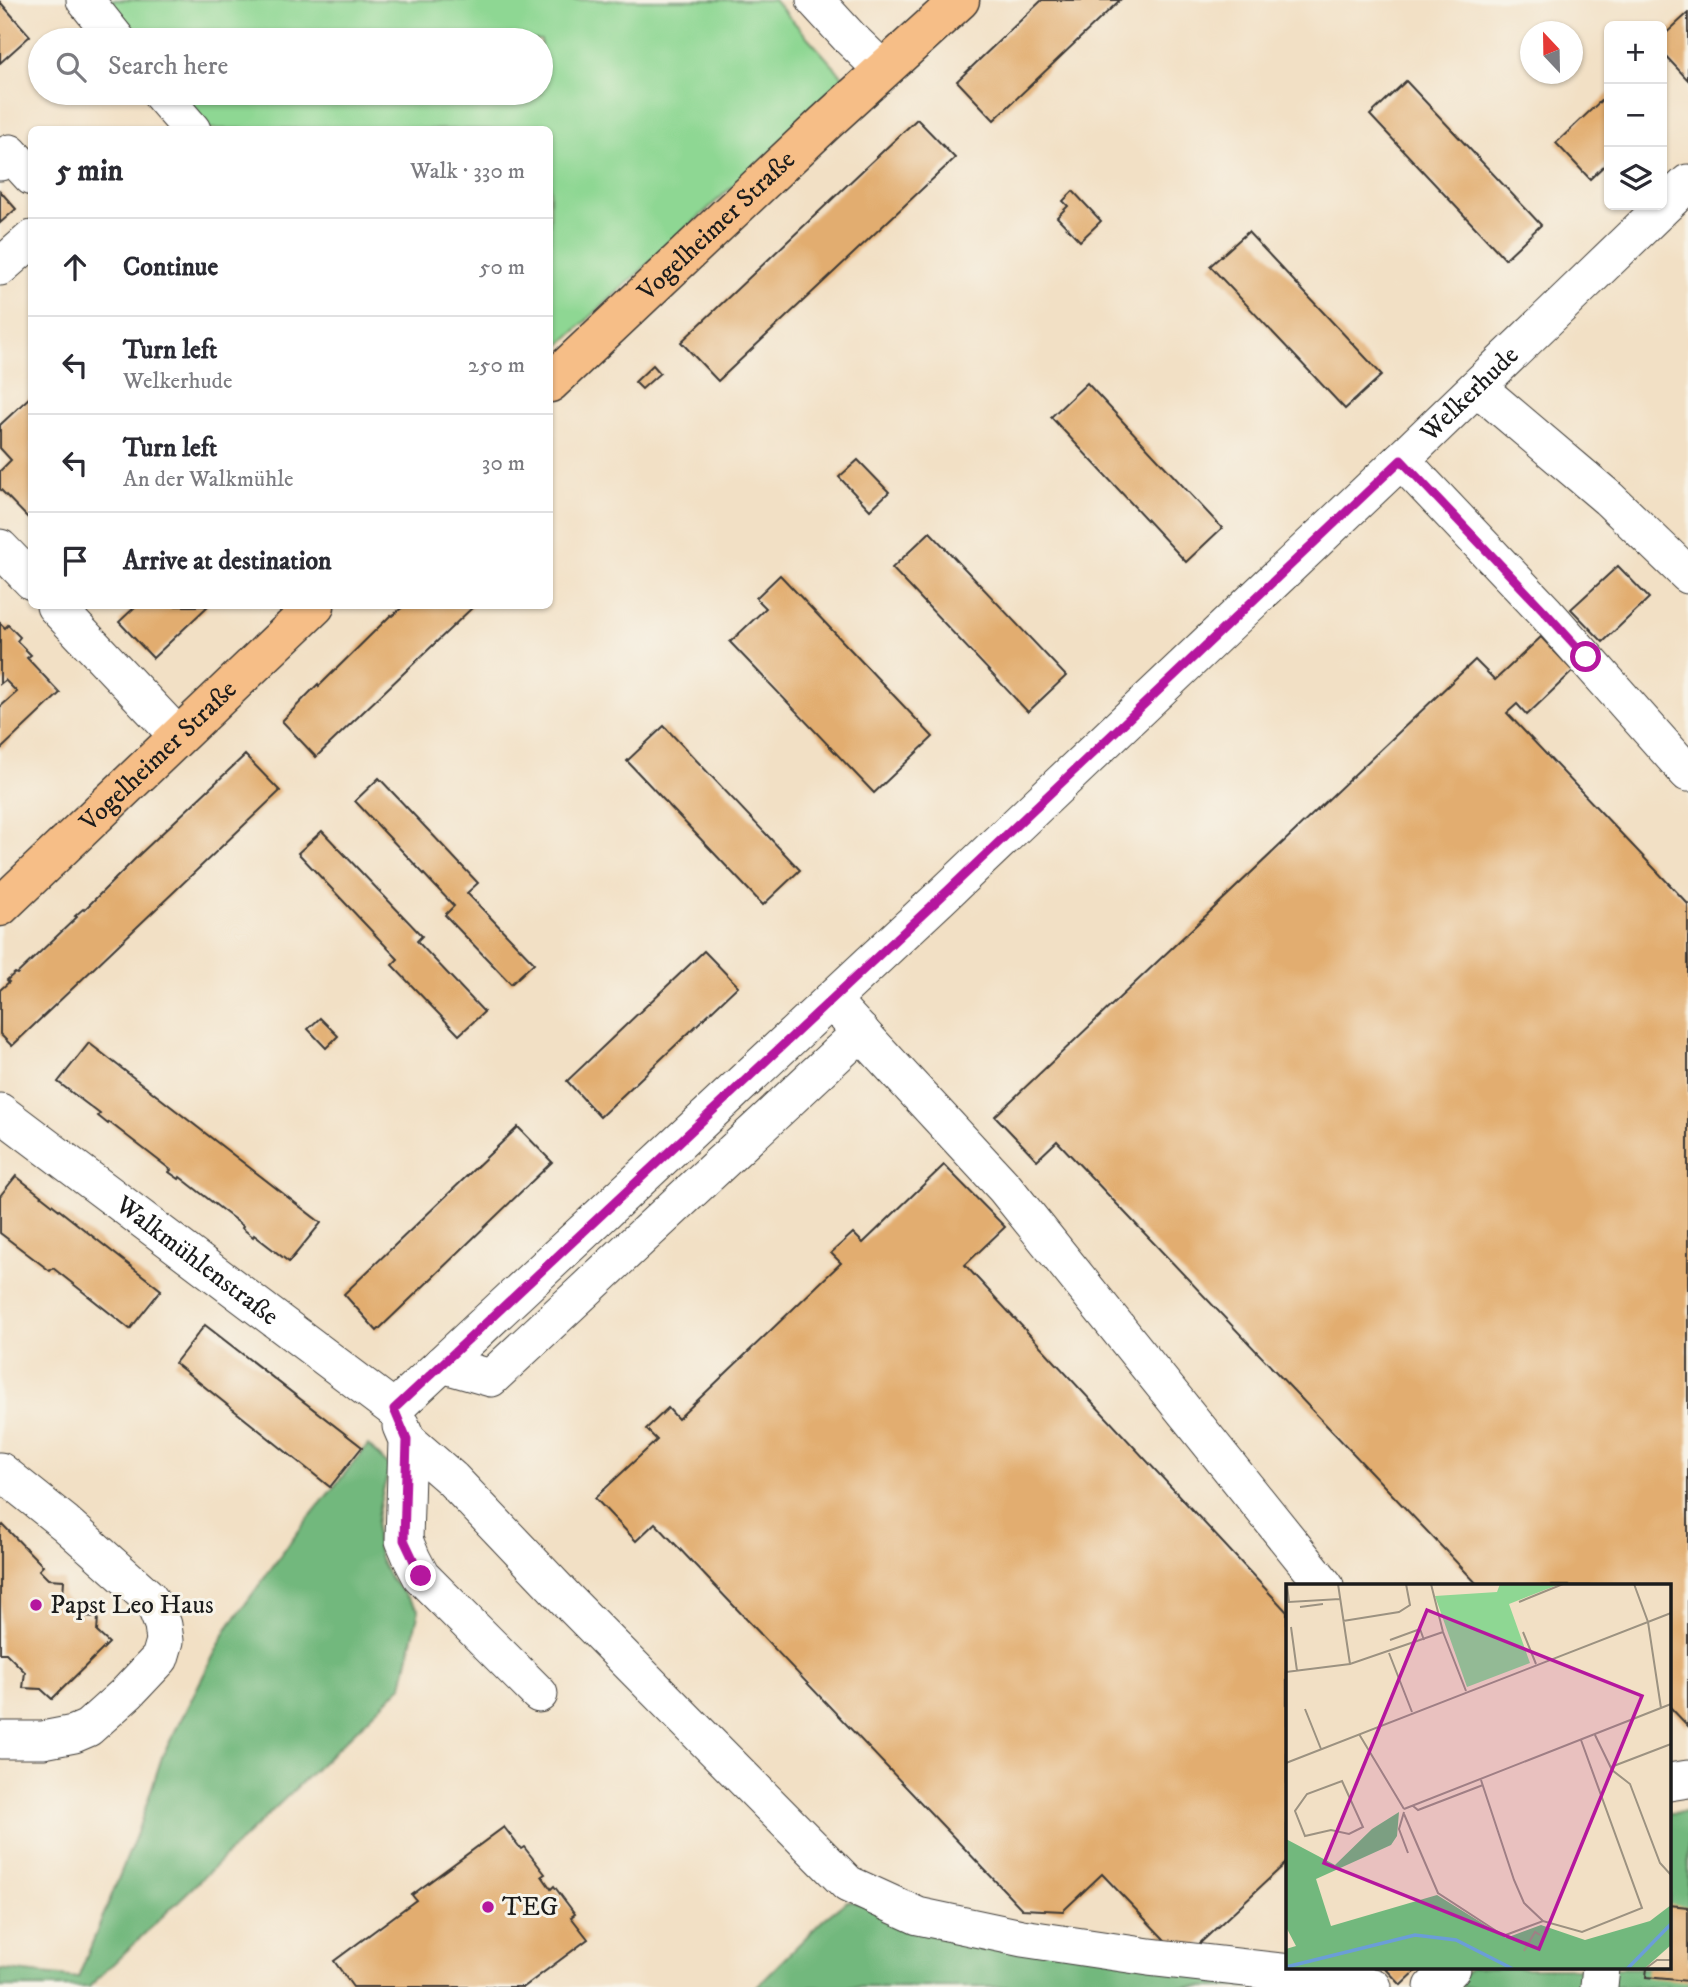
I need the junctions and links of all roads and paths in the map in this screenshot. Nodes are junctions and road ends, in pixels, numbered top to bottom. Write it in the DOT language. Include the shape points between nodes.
graph roads {
  1 [pos="85,0"];
  2 [pos="816,0"];
  3 [pos="960,0"];
  4 [pos="107,28"];
  5 [pos="883,70"];
  6 [pos="0,162"];
  7 [pos="28,173"];
  8 [pos="1688,183"];
  9 [pos="28,243"];
  10 [pos="0,268"];
  11 [pos="553,380"];
  12 [pos="1477,387"];
  13 [pos="1401,460"];
  14 [pos="0,548"];
  15 [pos="1683,562"];
  16 [pos="28,577"];
  17 [pos="58,609"];
  18 [pos="312,609"];
  19 [pos="178,736"];
  20 [pos="1688,773"];
  21 [pos="0,907"];
  22 [pos="831,1000"];
  23 [pos="861,1032"];
  24 [pos="0,1112"];
  25 [pos="442,1364"];
  26 [pos="401,1425"];
  27 [pos="0,1471"];
  28 [pos="1323,1584"];
  29 [pos="539,1694"];
  30 [pos="0,1740"];
  31 [pos="1688,1779"];
  32 [pos="1670,1782"];
  33 [pos="1451,1969"];
  34 [pos="1601,1969"];
  35 [pos="1373,1987"];
  36 [pos="1433,1987"];
  37 [pos="1599,1987"];
  1 -- 4 [label="street"];
  2 -- 5 [label="street"];
  3 -- 5 [label="main road, Vogelheimer Straße"];
  5 -- 11 [label="main road, Vogelheimer Straße"];
  6 -- 7 [label="street" via="10,153"];
  8 -- 12 [label="street, Welkerhude"];
  9 -- 10 [label="street"];
  12 -- 13 [label="street, Welkerhude"];
  12 -- 15 [label="street"];
  13 -- 20 [label="street"];
  13 -- 22 [label="street, Welkerhude"];
  14 -- 16 [label="street"];
  17 -- 19 [label="street"];
  18 -- 19 [label="main road, Vogelheimer Straße"];
  19 -- 21 [label="main road, Vogelheimer Straße"];
  22 -- 23 [label="street"];
  22 -- 25 [label="street, Welkerhude"];
  23 -- 25 [label="street" via="491,1378"];
  23 -- 28 [label="street" via="1005,1188"];
  24 -- 26 [label="street, Walkmühlenstraße"];
  25 -- 26 [label="street, Welkerhude"];
  26 -- 29 [label="street" via="404,1540 412,1559 421,1576"];
  26 -- 35 [label="street, Walkmühlenstraße" via="848,1884 918,1916 1022,1938"];
  27 -- 30 [label="street" via="148,1597 158,1610 165,1641 160,1658 88,1728 43,1740"];
  31 -- 32 [label="street"];
  33 -- 36 [label="street"];
  34 -- 37 [label="street"];
}
